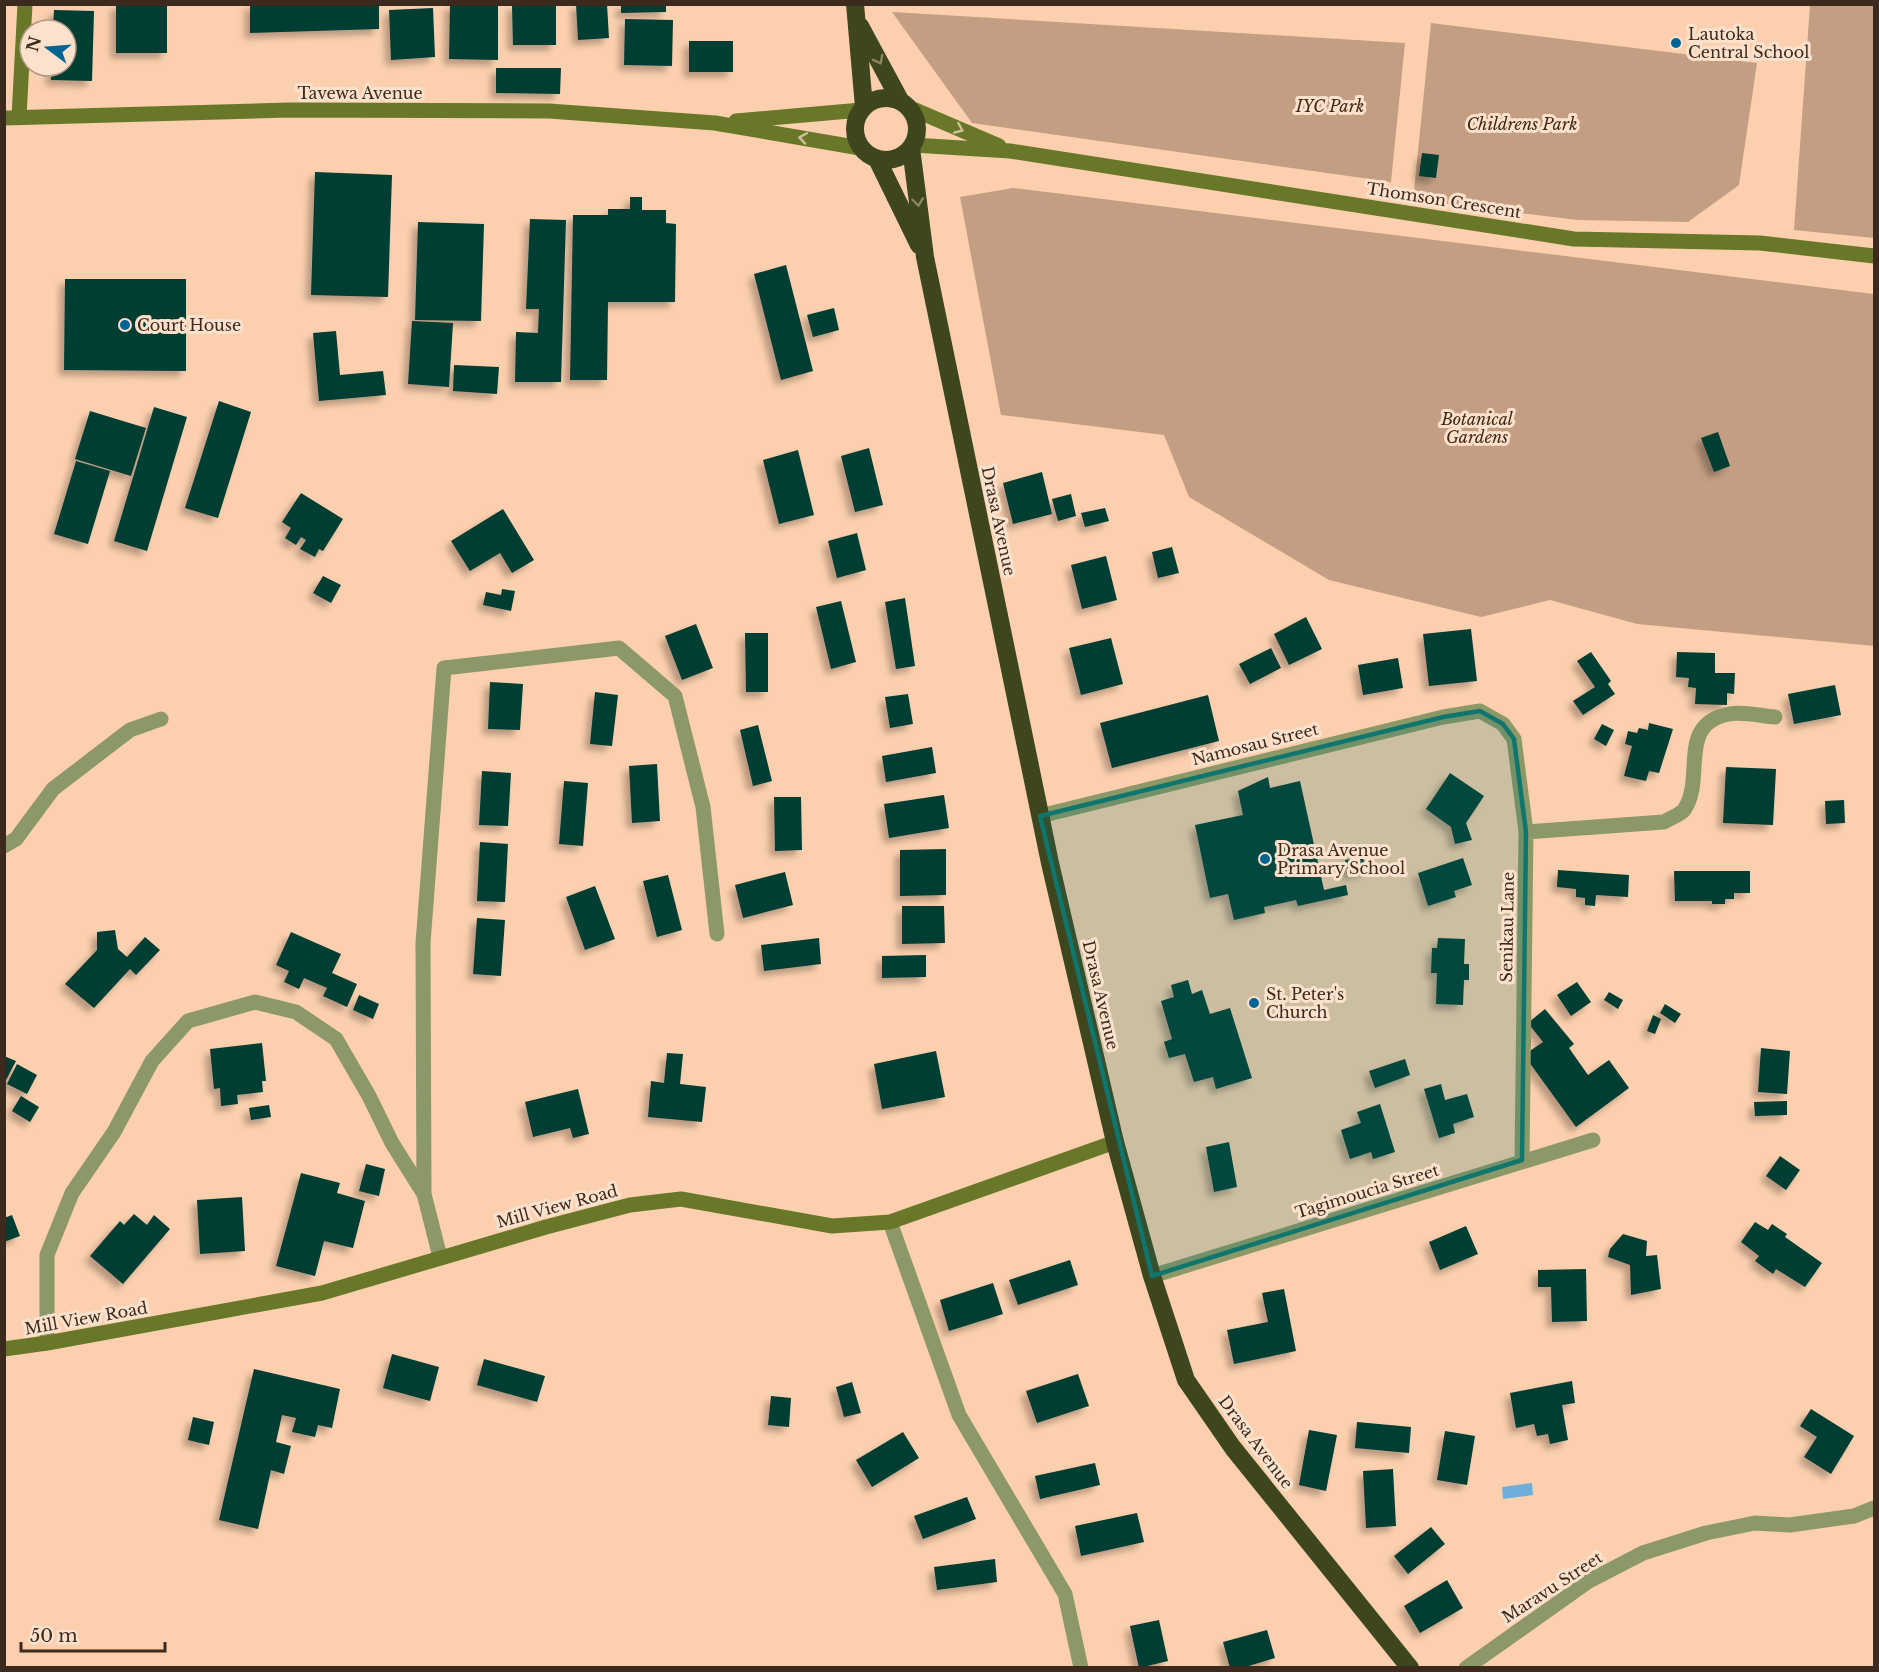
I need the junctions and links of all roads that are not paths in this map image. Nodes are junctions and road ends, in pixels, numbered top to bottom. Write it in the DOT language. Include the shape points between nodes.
graph roads {
  1 [pos="26,4"];
  2 [pos="856,12"];
  3 [pos="904,104"];
  4 [pos="862,109"];
  5 [pos="12,117"];
  6 [pos="715,123"];
  7 [pos="912,146"];
  8 [pos="860,148"];
  9 [pos="1010,151"];
  10 [pos="877,159"];
  11 [pos="1875,256"];
  12 [pos="925,257"];
  13 [pos="1480,711"];
  14 [pos="1775,717"];
  15 [pos="161,719"];
  16 [pos="1040,816"];
  17 [pos="1526,832"];
  18 [pos="4,846"];
  19 [pos="717,934"];
  20 [pos="1593,1140"];
  21 [pos="1115,1142"];
  22 [pos="1522,1160"];
  23 [pos="424,1194"];
  24 [pos="890,1222"];
  25 [pos="440,1257"];
  26 [pos="1152,1276"];
  27 [pos="47,1343"];
  28 [pos="4,1349"];
  29 [pos="1875,1508"];
  30 [pos="1081,1668"];
  31 [pos="1410,1668"];
  32 [pos="1466,1668"];
  1 -- 5 [label="main road"];
  2 -- 3 [label="highway, one-way"];
  2 -- 4 [label="highway"];
  3 -- 4 [label="highway" via="881,98"];
  3 -- 7 [label="highway" via="917,125"];
  3 -- 9 [label="main road, Thomson Crescent, one-way"];
  4 -- 6 [label="main road, Tavewa Avenue"];
  4 -- 8 [label="highway" via="854,129"];
  5 -- 6 [label="main road, Tavewa Avenue" via="290,110 549,111"];
  8 -- 6 [label="main road, Tavewa Avenue, one-way"];
  7 -- 9 [label="main road, Thomson Crescent"];
  7 -- 10 [label="highway" via="896,159"];
  7 -- 12 [label="highway, Drasa Avenue, one-way"];
  8 -- 10 [label="highway"];
  9 -- 11 [label="main road, Thomson Crescent" via="1574,238 1760,243"];
  10 -- 12 [label="highway, Drasa Avenue"];
  12 -- 16 [label="highway, Drasa Avenue"];
  13 -- 16 [label="street, Namosau Street"];
  13 -- 17 [label="street, Senikau Lane" via="1503,723 1514,739"];
  14 -- 17 [label="street" via="1731,713 1710,719 1699,734 1692,790 1683,811 1664,822"];
  15 -- 18 [label="street" via="130,730 53,789 16,839"];
  16 -- 21 [label="highway, Drasa Avenue"];
  17 -- 22 [label="street, Senikau Lane"];
  19 -- 23 [label="street" via="703,807 675,696 619,648 444,669 423,943"];
  20 -- 22 [label="street, Tagimoucia Street"];
  21 -- 24 [label="main road, Mill View Road"];
  21 -- 26 [label="highway, Drasa Avenue"];
  22 -- 26 [label="street, Tagimoucia Street"];
  23 -- 25 [label="street"];
  23 -- 27 [label="street" via="336,1039 296,1012 255,1002 188,1021 152,1061 114,1132 72,1193 47,1256"];
  24 -- 25 [label="main road, Mill View Road" via="832,1226 681,1199 630,1205"];
  24 -- 30 [label="street" via="959,1415 1065,1594"];
  25 -- 27 [label="main road, Mill View Road" via="322,1293"];
  26 -- 31 [label="highway, Drasa Avenue" via="1186,1380 1233,1448"];
  27 -- 28 [label="main road, Mill View Road"];
  29 -- 32 [label="street, Maravu Street" via="1854,1516 1790,1525 1755,1523 1706,1533 1643,1553 1589,1581"];
}
